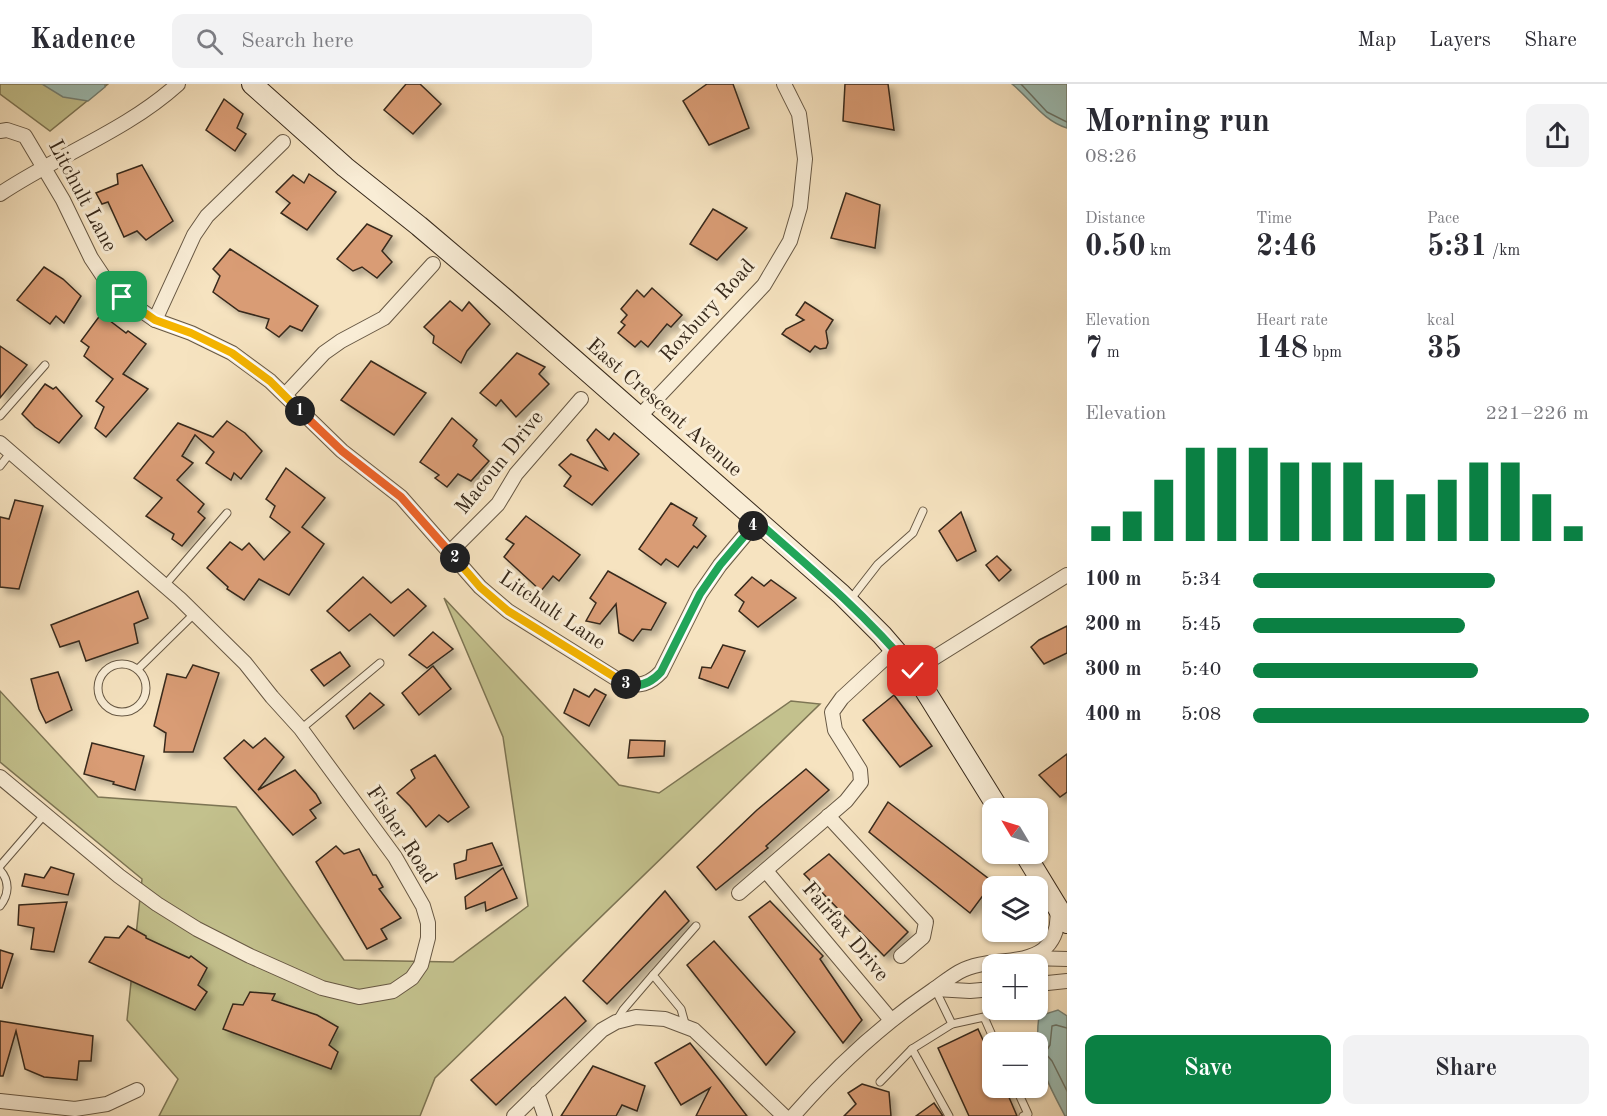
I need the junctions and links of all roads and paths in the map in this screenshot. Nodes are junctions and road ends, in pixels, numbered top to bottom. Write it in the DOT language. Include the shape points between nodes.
graph roads {
  1 [pos="178,84"];
  2 [pos="252,84"];
  3 [pos="784,84"];
  4 [pos="0,131"];
  5 [pos="283,142"];
  6 [pos="44,167"];
  7 [pos="0,194"];
  8 [pos="433,264"];
  9 [pos="155,320"];
  10 [pos="45,365"];
  11 [pos="285,395"];
  12 [pos="581,399"];
  13 [pos="0,416"];
  14 [pos="638,418"];
  15 [pos="0,443"];
  16 [pos="11,452"];
  17 [pos="0,466"];
  18 [pos="923,511"];
  19 [pos="227,513"];
  20 [pos="757,521"];
  21 [pos="450,552"];
  22 [pos="1067,575"];
  23 [pos="165,585"];
  24 [pos="849,602"];
  25 [pos="195,613"];
  26 [pos="895,649"];
  27 [pos="380,663"];
  28 [pos="138,669"];
  29 [pos="913,671"];
  30 [pos="301,729"];
  31 [pos="0,777"];
  32 [pos="992,798"];
  33 [pos="45,814"];
  34 [pos="828,816"];
  35 [pos="1031,864"];
  36 [pos="0,868"];
  37 [pos="766,871"];
  38 [pos="739,894"];
  39 [pos="0,906"];
  40 [pos="1064,918"];
  41 [pos="696,926"];
  42 [pos="1035,954"];
  43 [pos="901,956"];
  44 [pos="1048,959"];
  45 [pos="1067,959"];
  46 [pos="982,963"];
  47 [pos="653,975"];
  48 [pos="1067,981"];
  49 [pos="1048,983"];
  50 [pos="935,989"];
  51 [pos="982,990"];
  52 [pos="891,1020"];
  53 [pos="616,1022"];
  54 [pos="952,1024"];
  55 [pos="686,1027"];
  56 [pos="991,1032"];
  57 [pos="912,1049"];
  58 [pos="880,1082"];
  59 [pos="137,1090"];
  60 [pos="537,1093"];
  61 [pos="1021,1098"];
  62 [pos="0,1101"];
  63 [pos="514,1116"];
  64 [pos="545,1116"];
  65 [pos="784,1116"];
  66 [pos="793,1116"];
  67 [pos="949,1116"];
  68 [pos="1023,1116"];
  1 -- 6 [label="street" via="133,119"];
  2 -- 14 [label="street, East Crescent Avenue"];
  3 -- 14 [label="street, Roxbury Road" via="799,114 805,159 800,207 790,241 764,285"];
  4 -- 6 [label="street, Litchult Lane" via="25,136"];
  5 -- 9 [label="street" via="207,216 194,235"];
  6 -- 7 [label="street"];
  6 -- 9 [label="street, Litchult Lane" via="105,279 122,297"];
  8 -- 11 [label="street" via="384,318 324,353"];
  9 -- 11 [label="street, Litchult Lane" via="232,353"];
  10 -- 13 [label="lane"];
  11 -- 21 [label="street, Litchult Lane" via="342,451 401,497"];
  12 -- 21 [label="street, Macoun Drive" via="516,474 498,504"];
  14 -- 20 [label="street, East Crescent Avenue"];
  15 -- 16 [label="street, Fisher Road"];
  16 -- 17 [label="lane"];
  16 -- 23 [label="street, Fisher Road"];
  18 -- 24 [label="lane" via="913,533 878,564"];
  19 -- 23 [label="lane"];
  20 -- 21 [label="street, Litchult Lane" via="700,594 661,672 654,680 633,686 622,683 508,611 480,587"];
  20 -- 24 [label="street, East Crescent Avenue"];
  22 -- 29 [label="street"];
  23 -- 25 [label="street, Fisher Road"];
  24 -- 26 [label="street, East Crescent Avenue"];
  25 -- 28 [label="lane"];
  25 -- 30 [label="street, Fisher Road" via="245,663"];
  26 -- 29 [label="street, East Crescent Avenue"];
  26 -- 34 [label="street" via="832,712 835,730 860,770 861,782"];
  27 -- 30 [label="lane"];
  28 -- 28 [label="lane" via="117,664 105,671 98,690 104,704 118,712 128,711 143,701 146,684"];
  29 -- 32 [label="street, East Crescent Avenue"];
  30 -- 33 [label="street, Fisher Road" via="395,857 423,906 428,923 426,953 412,978 393,991 359,997 342,993 250,956 157,904"];
  31 -- 33 [label="street, Fisher Road"];
  33 -- 36 [label="lane"];
  34 -- 37 [label="street"];
  34 -- 43 [label="street" via="926,922 923,938"];
  35 -- 40 [label="street"];
  36 -- 39 [label="lane" via="8,887"];
  37 -- 38 [label="street"];
  37 -- 52 [label="street, Fairfax Drive"];
  40 -- 42 [label="street" via="1058,920 1051,942"];
  41 -- 47 [label="lane"];
  44 -- 45 [label="street"];
  46 -- 50 [label="street" via="960,971"];
  47 -- 53 [label="lane"];
  47 -- 55 [label="lane" via="681,1009"];
  48 -- 49 [label="street"];
  50 -- 51 [label="street"];
  50 -- 52 [label="street"];
  50 -- 54 [label="lane"];
  52 -- 66 [label="street" via="819,1086"];
  53 -- 55 [label="street" via="636,1017 665,1019"];
  53 -- 60 [label="street" via="602,1030"];
  54 -- 56 [label="lane" via="984,1017"];
  54 -- 57 [label="lane"];
  55 -- 65 [label="street" via="694,1030"];
  57 -- 58 [label="lane"];
  57 -- 67 [label="lane"];
  59 -- 62 [label="street" via="107,1104 75,1109"];
  60 -- 63 [label="street"];
  60 -- 64 [label="street"];
  61 -- 68 [label="lane" via="1028,1114"];
}
